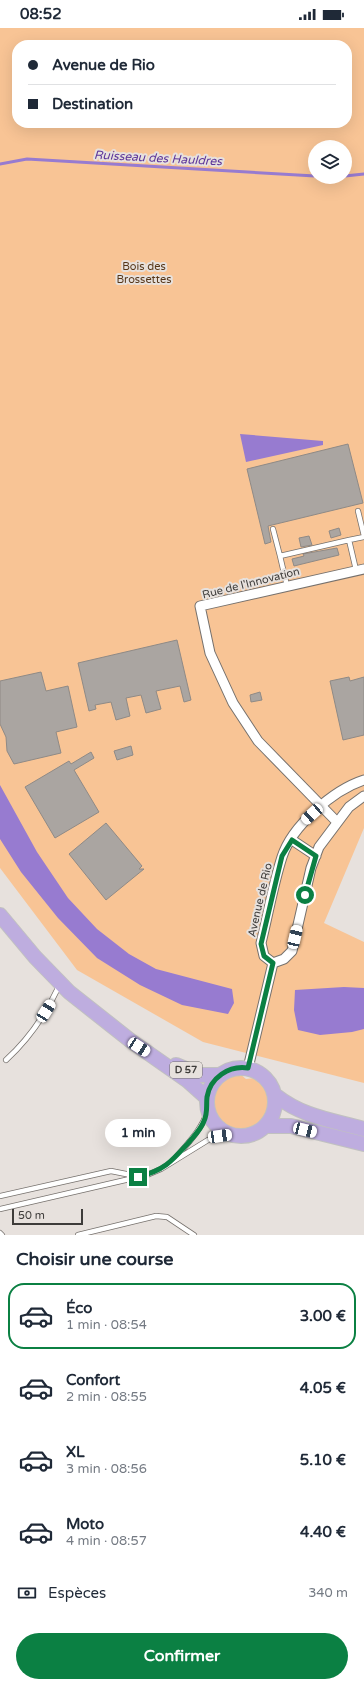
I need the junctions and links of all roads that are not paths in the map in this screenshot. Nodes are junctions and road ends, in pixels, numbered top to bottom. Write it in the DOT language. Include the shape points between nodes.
graph roads {
  1 [pos="358,511"];
  2 [pos="273,528"];
  3 [pos="364,536"];
  4 [pos="349,540"];
  5 [pos="280,556"];
  6 [pos="360,569"];
  7 [pos="287,586"];
  8 [pos="364,780"];
  9 [pos="364,796"];
  10 [pos="321,806"];
  11 [pos="337,822"];
  12 [pos="292,840"];
  13 [pos="316,856"];
  14 [pos="0,915"];
  15 [pos="273,963"];
  16 [pos="60,984"];
  17 [pos="154,1056"];
  18 [pos="6,1060"];
  19 [pos="248,1068"];
  20 [pos="220,1075"];
  21 [pos="275,1095"];
  22 [pos="208,1104"];
  23 [pos="265,1126"];
  24 [pos="364,1129"];
  25 [pos="232,1134"];
  26 [pos="364,1144"];
  27 [pos="172,1162"];
  28 [pos="138,1177"];
  29 [pos="0,1196"];
  30 [pos="0,1209"];
  31 [pos="78,1235"];
  32 [pos="194,1235"];
  1 -- 3 [label="lane"];
  2 -- 5 [label="lane"];
  3 -- 4 [label="lane"];
  4 -- 5 [label="lane"];
  4 -- 6 [label="lane"];
  5 -- 7 [label="lane"];
  6 -- 7 [label="street, Rue de l'Innovation"];
  7 -- 10 [label="street, Rue de l'Innovation" via="200,606 210,653 233,703 258,741"];
  8 -- 10 [label="street, Avenue de Rio" via="336,793"];
  9 -- 11 [label="street" via="349,807"];
  10 -- 11 [label="street"];
  10 -- 12 [label="street, Avenue de Rio" via="303,822"];
  11 -- 13 [label="street" via="319,847"];
  12 -- 13 [label="street"];
  12 -- 15 [label="street, Avenue de Rio" via="282,856 261,944 264,956"];
  13 -- 15 [label="street" via="292,951 284,959"];
  14 -- 16 [label="main road, D 57"];
  15 -- 19 [label="street"];
  16 -- 17 [label="main road, D 57" via="94,1014"];
  16 -- 18 [label="lane" via="32,1033"];
  17 -- 20 [label="main road, D 57" via="190,1072"];
  17 -- 22 [label="main road, D 57" via="188,1081"];
  19 -- 20 [label="main road" via="230,1069"];
  19 -- 21 [label="main road" via="264,1075"];
  20 -- 22 [label="main road" via="211,1085"];
  21 -- 23 [label="main road" via="272,1117"];
  21 -- 24 [label="main road" via="291,1107 309,1115"];
  22 -- 25 [label="main road" via="213,1121 221,1129"];
  22 -- 27 [label="lane" via="204,1122"];
  23 -- 25 [label="main road" via="255,1133 244,1136"];
  23 -- 26 [label="main road" via="291,1126"];
  25 -- 27 [label="lane" via="208,1140"];
  27 -- 28 [label="lane"];
  28 -- 29 [label="lane" via="111,1171"];
  28 -- 30 [label="lane"];
  31 -- 32 [label="lane" via="156,1216 167,1216"];
}
